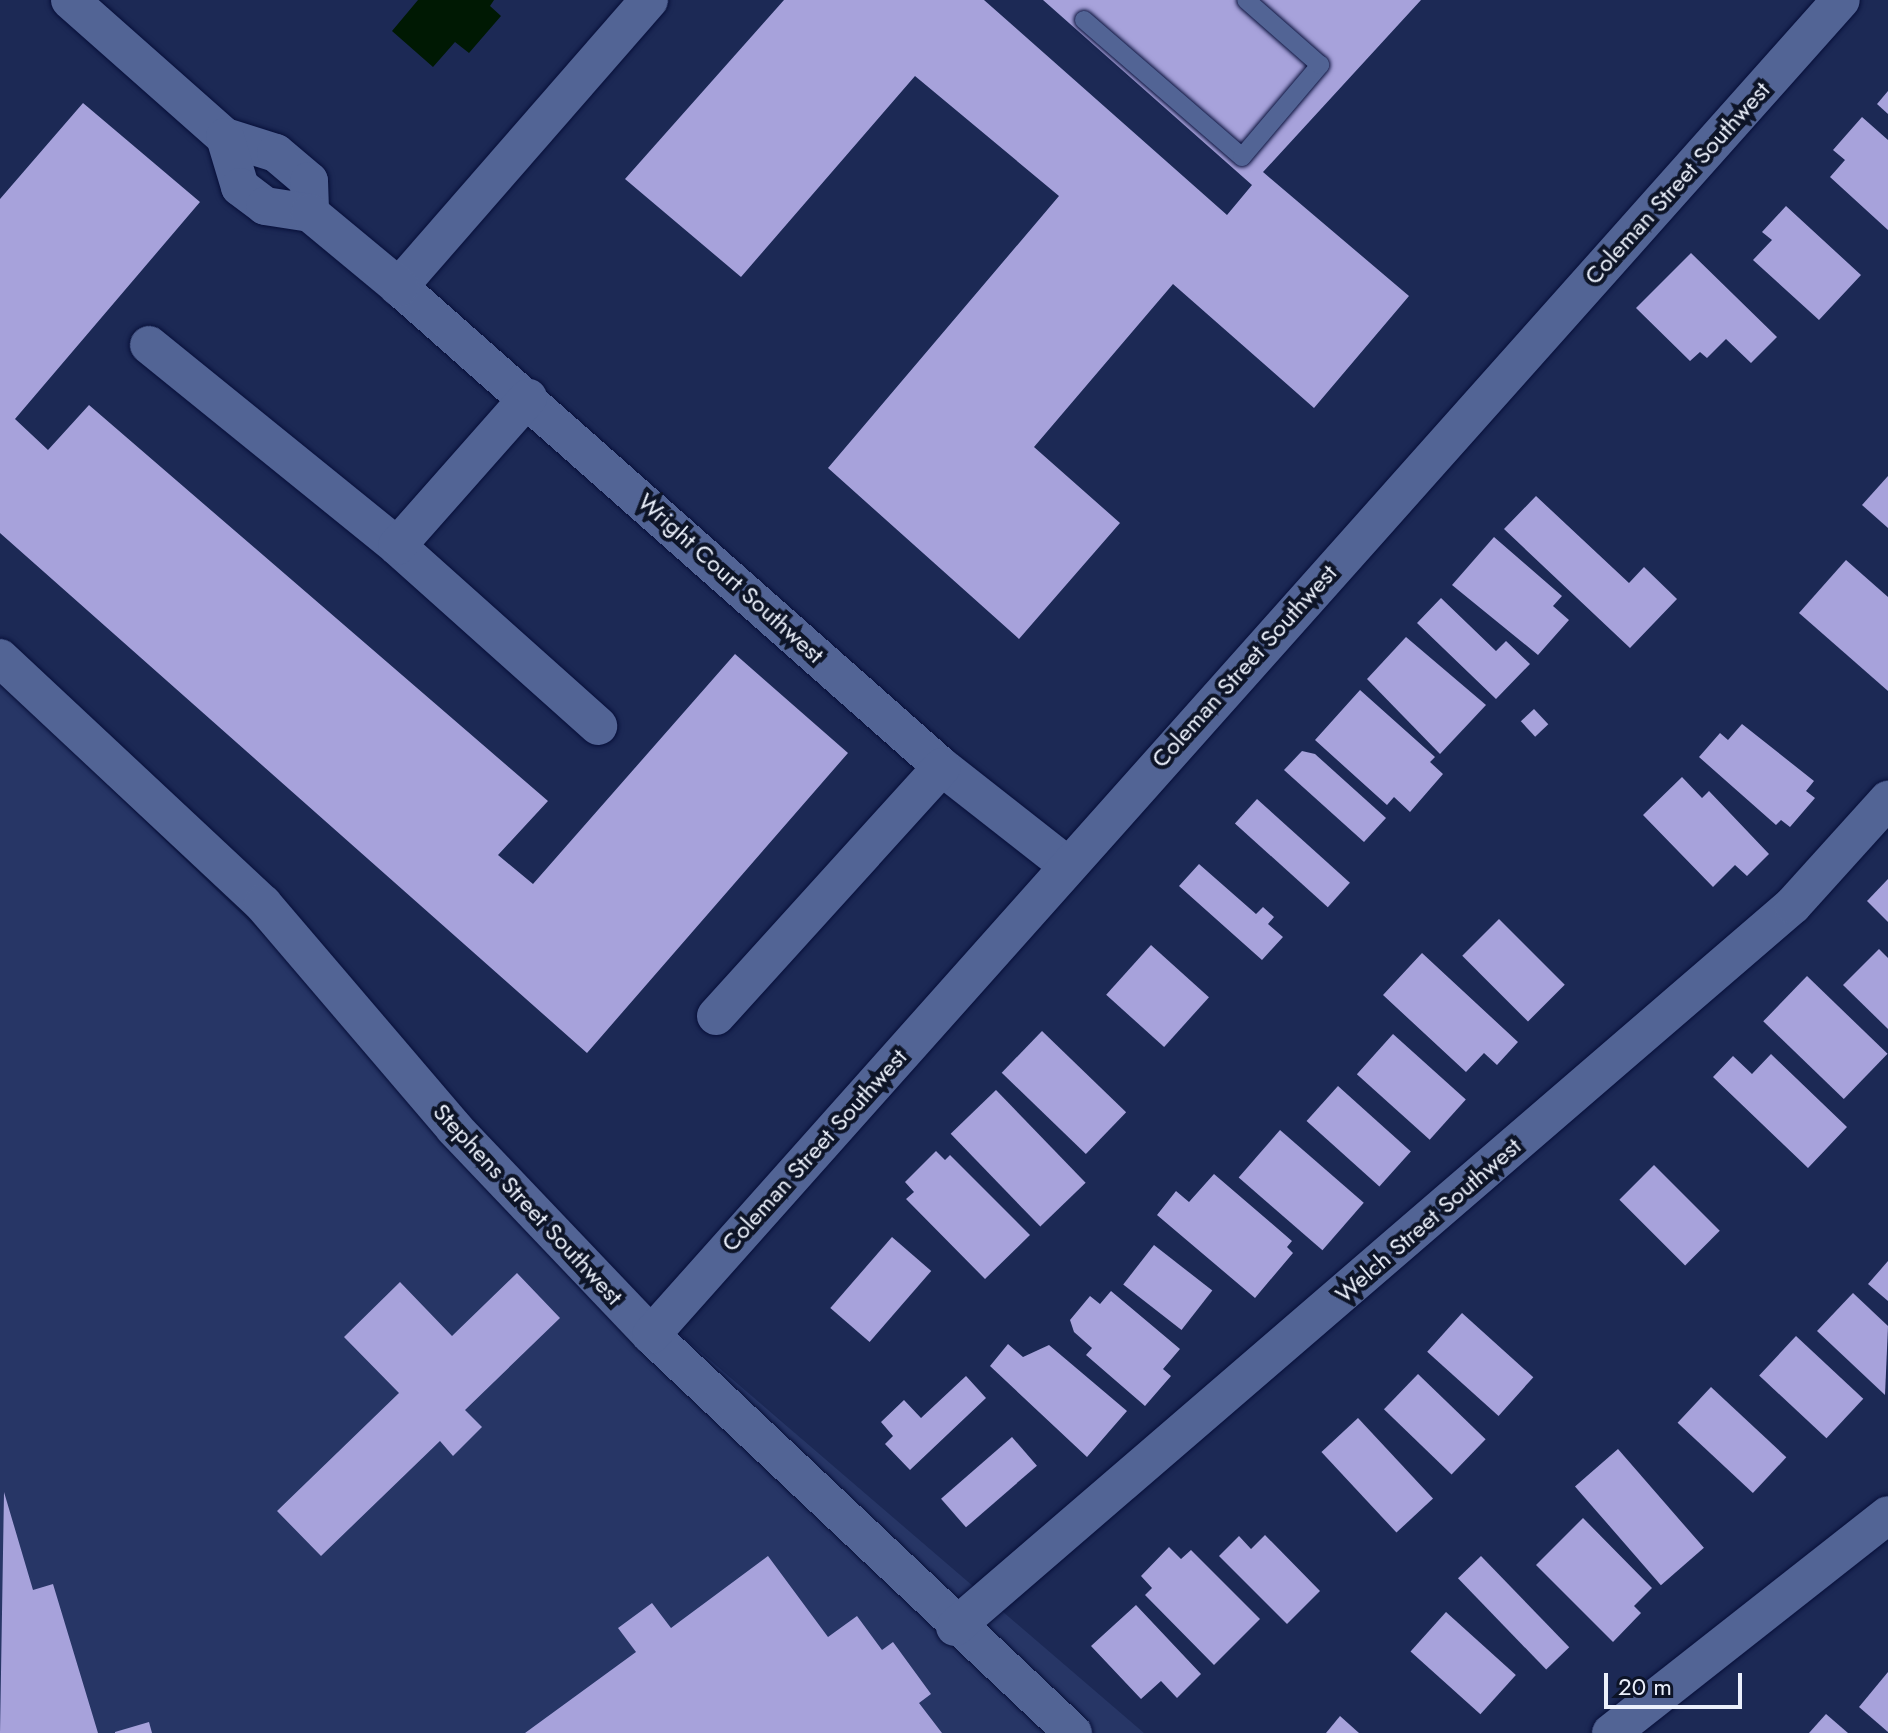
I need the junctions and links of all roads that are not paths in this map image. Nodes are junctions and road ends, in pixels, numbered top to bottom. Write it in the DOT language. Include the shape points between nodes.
graph roads {
  1 [pos="70,0"];
  2 [pos="649,0"];
  3 [pos="1246,0"];
  4 [pos="1841,0"];
  5 [pos="1084,20"];
  6 [pos="399,287"];
  7 [pos="149,345"];
  8 [pos="528,398"];
  9 [pos="397,546"];
  10 [pos="0,658"];
  11 [pos="598,726"];
  12 [pos="942,767"];
  13 [pos="1888,800"];
  14 [pos="1067,865"];
  15 [pos="716,1016"];
  16 [pos="651,1335"];
  17 [pos="1888,1515"];
  18 [pos="955,1627"];
  19 [pos="1073,1733"];
  20 [pos="1611,1733"];
  1 -- 6 [label="street, Wright Court Southwest" via="225,137 276,153 309,181 310,213"];
  2 -- 6 [label="street"];
  3 -- 5 [label="lane" via="1320,65 1242,157"];
  4 -- 14 [label="street, Coleman Street Southwest"];
  6 -- 8 [label="street, Wright Court Southwest"];
  7 -- 9 [label="street"];
  8 -- 9 [label="street"];
  8 -- 12 [label="street, Wright Court Southwest"];
  9 -- 11 [label="street"];
  10 -- 16 [label="street, Stephens Street Southwest" via="263,904 454,1128"];
  12 -- 14 [label="street, Wright Court Southwest"];
  12 -- 15 [label="street"];
  13 -- 18 [label="street, Welch Street Southwest" via="1793,905"];
  14 -- 16 [label="street, Coleman Street Southwest"];
  16 -- 18 [label="street, Stephens Street Southwest"];
  17 -- 20 [label="street"];
  18 -- 19 [label="street, Stephens Street Southwest"];
}
